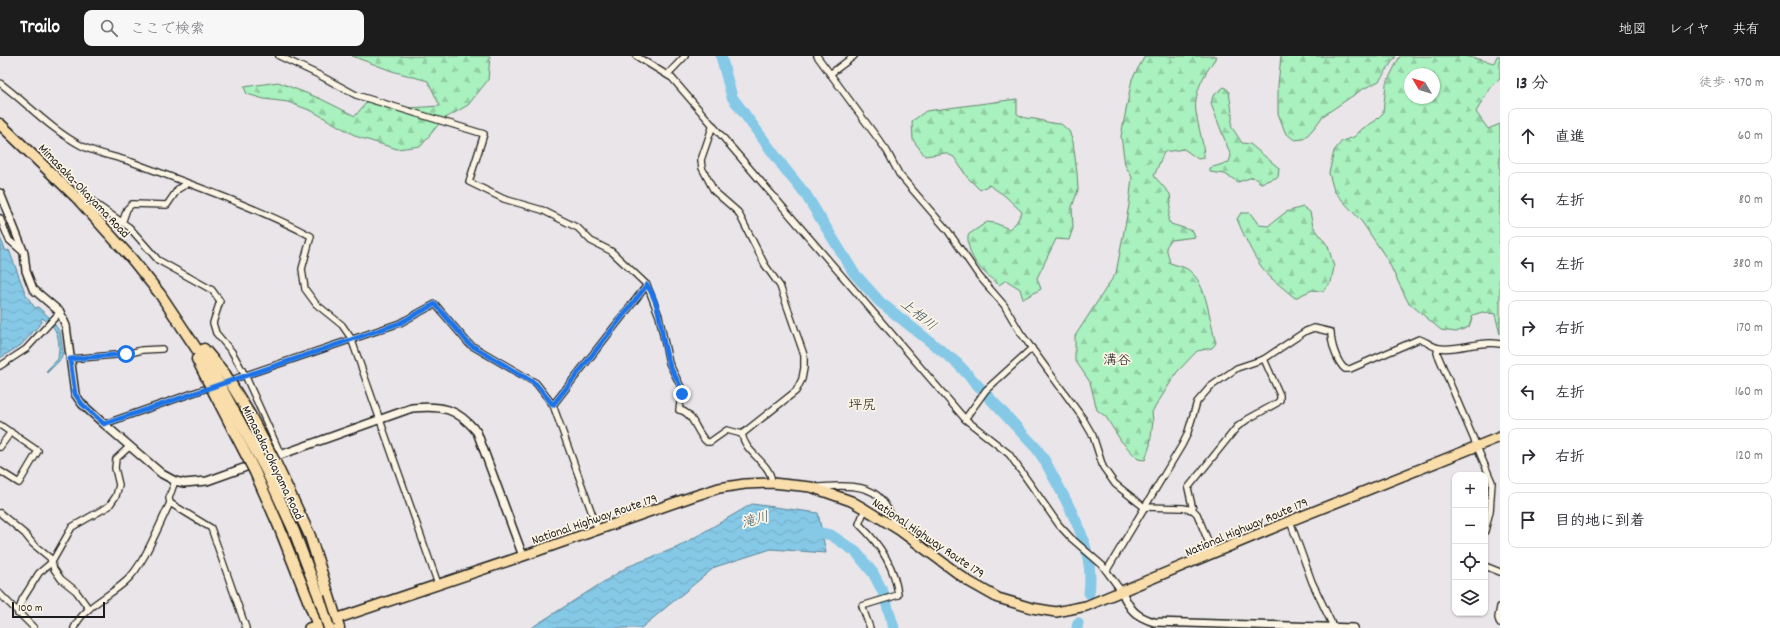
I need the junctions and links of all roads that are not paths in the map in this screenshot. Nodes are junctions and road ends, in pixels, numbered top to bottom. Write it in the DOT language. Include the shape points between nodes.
graph roads {
  1 [pos="279,56"];
  2 [pos="636,56"];
  3 [pos="685,56"];
  4 [pos="817,56"];
  5 [pos="854,56"];
  6 [pos="668,74"];
  7 [pos="830,74"];
  8 [pos="0,83"];
  9 [pos="0,124"];
  10 [pos="713,125"];
  11 [pos="0,133"];
  12 [pos="187,184"];
  13 [pos="81,191"];
  14 [pos="0,192"];
  15 [pos="0,218"];
  16 [pos="122,223"];
  17 [pos="24,253"];
  18 [pos="647,285"];
  19 [pos="60,312"];
  20 [pos="177,320"];
  21 [pos="352,338"];
  22 [pos="1500,344"];
  23 [pos="1032,348"];
  24 [pos="1438,348"];
  25 [pos="162,349"];
  26 [pos="1264,358"];
  27 [pos="70,359"];
  28 [pos="0,366"];
  29 [pos="245,375"];
  30 [pos="214,380"];
  31 [pos="553,405"];
  32 [pos="380,419"];
  33 [pos="965,419"];
  34 [pos="104,424"];
  35 [pos="0,425"];
  36 [pos="11,432"];
  37 [pos="742,434"];
  38 [pos="1500,437"];
  39 [pos="1477,445"];
  40 [pos="0,447"];
  41 [pos="129,447"];
  42 [pos="278,458"];
  43 [pos="251,469"];
  44 [pos="0,471"];
  45 [pos="175,481"];
  46 [pos="772,484"];
  47 [pos="812,487"];
  48 [pos="170,503"];
  49 [pos="1144,507"];
  50 [pos="865,509"];
  51 [pos="1193,510"];
  52 [pos="0,513"];
  53 [pos="1488,519"];
  54 [pos="1290,521"];
  55 [pos="598,530"];
  56 [pos="899,530"];
  57 [pos="1213,553"];
  58 [pos="523,556"];
  59 [pos="52,562"];
  60 [pos="1488,567"];
  61 [pos="1107,570"];
  62 [pos="1500,572"];
  63 [pos="438,584"];
  64 [pos="1122,592"];
  65 [pos="0,594"];
  66 [pos="1500,607"];
  67 [pos="89,609"];
  68 [pos="18,614"];
  69 [pos="338,624"];
  70 [pos="1500,624"];
  71 [pos="315,627"];
  72 [pos="1332,627"];
  73 [pos="34,628"];
  74 [pos="74,628"];
  75 [pos="246,628"];
  76 [pos="329,628"];
  77 [pos="870,628"];
  78 [pos="1354,628"];
  1 -- 18 [label="street" via="356,96 484,134 470,182 504,199 542,210 578,228 592,241 611,251"];
  2 -- 6 [label="street"];
  3 -- 6 [label="street"];
  4 -- 7 [label="street"];
  5 -- 7 [label="street"];
  6 -- 10 [label="street"];
  7 -- 23 [label="street" via="887,151 899,174 948,231 979,276 1004,305"];
  8 -- 12 [label="street" via="53,127 81,145"];
  9 -- 20 [label="highway, Mimasaka-Okayama Road" via="115,238"];
  10 -- 33 [label="street"];
  10 -- 37 [label="street" via="701,160 702,168 714,191 738,212 765,265 780,286 804,354 802,379 796,391"];
  11 -- 20 [label="highway, Mimasaka-Okayama Road" via="88,219"];
  12 -- 16 [label="street" via="178,189 167,205 132,204 127,209"];
  12 -- 21 [label="street" via="282,221 310,236 302,269 305,290"];
  13 -- 16 [label="street"];
  14 -- 17 [label="street"];
  15 -- 17 [label="street" via="9,240"];
  16 -- 29 [label="street" via="158,260 218,295 219,308 213,323 216,333 232,352"];
  17 -- 19 [label="street" via="26,271 33,289"];
  18 -- 31 [label="street"];
  18 -- 37 [label="street" via="659,316 669,363 682,389 680,410 690,416 707,442 727,430"];
  19 -- 27 [label="street" via="66,326"];
  19 -- 28 [label="street" via="26,349"];
  20 -- 30 [label="highway, Mimasaka-Okayama Road"];
  21 -- 29 [label="street"];
  21 -- 31 [label="street" via="400,323 435,304 469,344 536,384"];
  21 -- 32 [label="street"];
  22 -- 24 [label="street" via="1485,342"];
  23 -- 33 [label="street" via="986,390"];
  23 -- 49 [label="street" via="1082,416 1103,467 1115,484"];
  24 -- 26 [label="street" via="1419,339 1345,369 1338,360 1331,332 1314,328"];
  24 -- 39 [label="street" via="1437,354"];
  25 -- 27 [label="street"];
  26 -- 49 [label="street" via="1237,368 1204,393 1194,408 1187,435 1180,449"];
  26 -- 51 [label="street" via="1280,400 1242,422 1217,450 1188,488"];
  27 -- 34 [label="street" via="75,394"];
  29 -- 30 [label="street"];
  29 -- 42 [label="street"];
  30 -- 34 [label="street"];
  30 -- 42 [label="highway, bridge" via="250,415"];
  30 -- 43 [label="highway, bridge"];
  30 -- 76 [label="highway, Mimasaka-Okayama Road, bridge" via="265,468 294,531"];
  31 -- 55 [label="street"];
  32 -- 42 [label="street"];
  32 -- 58 [label="street" via="412,408 434,406 453,411 469,422 477,432"];
  32 -- 63 [label="street"];
  33 -- 61 [label="street" via="1009,454 1059,525"];
  34 -- 41 [label="street"];
  35 -- 36 [label="street"];
  36 -- 40 [label="street"];
  36 -- 44 [label="street" via="38,451 19,483"];
  37 -- 46 [label="street" via="750,450 770,473"];
  38 -- 39 [label="highway, National Highway Route 179"];
  39 -- 53 [label="street" via="1492,482"];
  39 -- 54 [label="highway, National Highway Route 179"];
  41 -- 45 [label="street" via="162,474"];
  41 -- 59 [label="street" via="116,459 115,468 119,485 116,496 109,506 72,527"];
  42 -- 43 [label="street"];
  42 -- 69 [label="highway" via="310,536"];
  43 -- 45 [label="street" via="207,481"];
  43 -- 71 [label="highway" via="278,524"];
  45 -- 48 [label="street" via="169,498"];
  46 -- 47 [label="highway, National Highway Route 179"];
  46 -- 55 [label="highway, National Highway Route 179" via="745,484 719,488"];
  47 -- 50 [label="highway, National Highway Route 179" via="851,501"];
  47 -- 56 [label="street" via="842,486 865,489 878,495"];
  48 -- 67 [label="street" via="147,552 127,580"];
  48 -- 75 [label="street" via="211,528"];
  49 -- 51 [label="street"];
  49 -- 61 [label="street"];
  50 -- 56 [label="highway, National Highway Route 179"];
  50 -- 77 [label="street" via="859,524 872,537 887,560 896,580 898,595 862,606"];
  51 -- 57 [label="street"];
  52 -- 59 [label="street" via="20,529"];
  54 -- 57 [label="highway, National Highway Route 179"];
  54 -- 72 [label="street" via="1312,582"];
  55 -- 58 [label="highway, National Highway Route 179"];
  56 -- 64 [label="highway, National Highway Route 179" via="968,581 998,598 1032,608 1056,612 1086,606"];
  57 -- 64 [label="highway, National Highway Route 179"];
  58 -- 63 [label="highway, National Highway Route 179"];
  59 -- 67 [label="street" via="61,579 76,591"];
  59 -- 68 [label="street" via="38,573 22,600"];
  60 -- 62 [label="street"];
  61 -- 64 [label="street"];
  63 -- 69 [label="highway, National Highway Route 179"];
  64 -- 72 [label="street" via="1132,610 1141,618 1154,622"];
  65 -- 68 [label="street"];
  66 -- 70 [label="street"];
  67 -- 74 [label="street" via="78,619"];
  68 -- 73 [label="street"];
  69 -- 71 [label="highway, National Highway Route 179"];
  72 -- 78 [label="street"];
}
